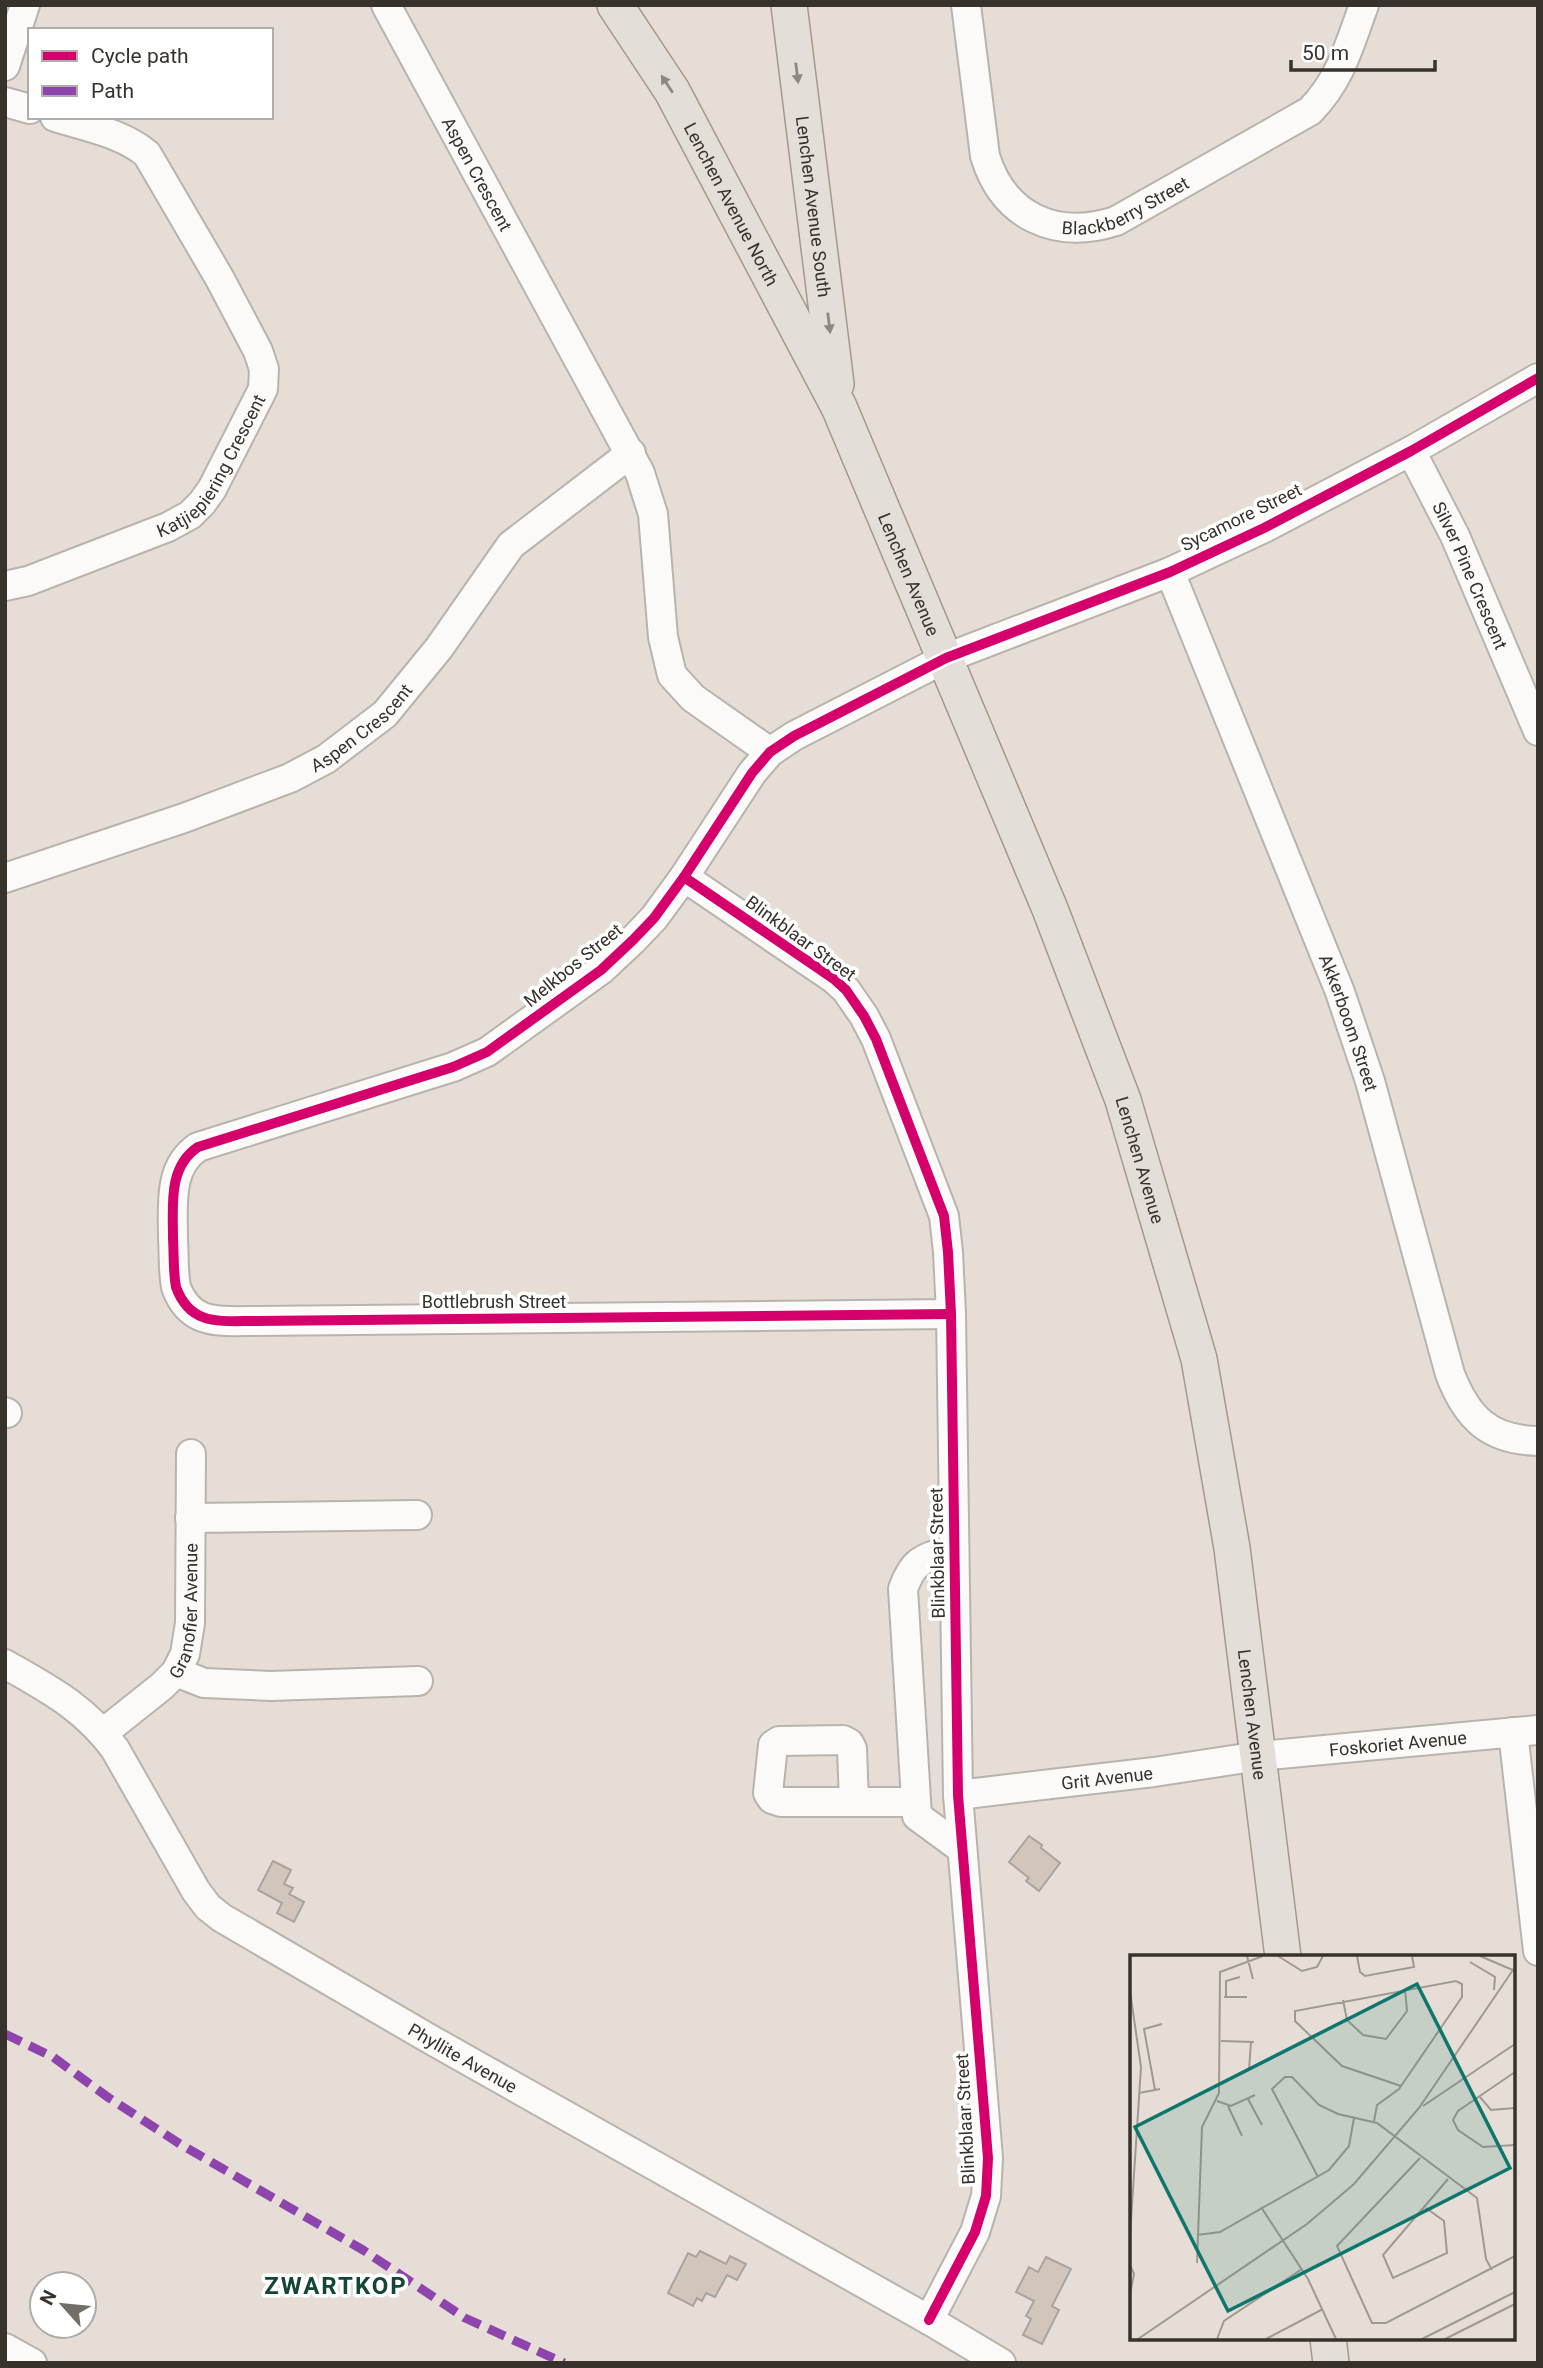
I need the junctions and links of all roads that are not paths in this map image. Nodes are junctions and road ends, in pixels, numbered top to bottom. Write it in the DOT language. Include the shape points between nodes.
graph roads {
  1 [pos="25,5"];
  2 [pos="386,5"];
  3 [pos="789,5"];
  4 [pos="966,5"];
  5 [pos="1364,5"];
  6 [pos="616,6"];
  7 [pos="5,66"];
  8 [pos="5,102"];
  9 [pos="28,108"];
  10 [pos="62,119"];
  11 [pos="1538,378"];
  12 [pos="839,407"];
  13 [pos="1411,451"];
  14 [pos="631,453"];
  15 [pos="1170,572"];
  16 [pos="5,586"];
  17 [pos="946,658"];
  18 [pos="1532,697"];
  19 [pos="1538,732"];
  20 [pos="770,752"];
  21 [pos="684,877"];
  22 [pos="5,878"];
  23 [pos="180,1167"];
  24 [pos="951,1314"];
  25 [pos="1538,1441"];
  26 [pos="191,1454"];
  27 [pos="417,1515"];
  28 [pos="190,1518"];
  29 [pos="954,1549"];
  30 [pos="5,1664"];
  31 [pos="176,1672"];
  32 [pos="418,1681"];
  33 [pos="1525,1731"];
  34 [pos="103,1733"];
  35 [pos="1259,1756"];
  36 [pos="957,1795"];
  37 [pos="854,1802"];
  38 [pos="916,1802"];
  39 [pos="962,1849"];
  40 [pos="1538,1951"];
  41 [pos="1283,1955"];
  42 [pos="929,2320"];
  43 [pos="1328,2340"];
  44 [pos="5,2348"];
  45 [pos="32,2363"];
  46 [pos="1001,2363"];
  47 [pos="1331,2363"];
  1 -- 7 [label="street"];
  2 -- 14 [label="street, Aspen Crescent"];
  3 -- 12 [label="main road, Lenchen Avenue South, one-way"];
  4 -- 5 [label="street, Blackberry Street" via="990,171 999,188 1027,215 1075,229 1116,221 1310,111 1335,81"];
  12 -- 6 [label="main road, Lenchen Avenue North, one-way" via="672,91"];
  8 -- 9 [label="street"];
  10 -- 16 [label="street, Katjiepiering Crescent" via="121,137 147,154 251,339 265,378 212,489 190,515 131,542"];
  11 -- 13 [label="street, Sycamore Street"];
  12 -- 17 [label="main road, Lenchen Avenue"];
  13 -- 15 [label="street, Sycamore Street"];
  13 -- 18 [label="street, Silver Pine Crescent"];
  14 -- 20 [label="street, Aspen Crescent" via="653,514 663,637 672,676 693,698"];
  14 -- 22 [label="street, Aspen Crescent" via="511,545 439,648 385,714 326,759 290,778 184,818"];
  15 -- 17 [label="street, Sycamore Street"];
  15 -- 25 [label="street, Akkerboom Street" via="1340,992 1370,1081 1459,1398 1474,1418 1495,1432"];
  17 -- 20 [label="street, Melkbos Street"];
  17 -- 35 [label="main road, Lenchen Avenue" via="1123,1100 1199,1359"];
  18 -- 19 [label="street, Silver Pine Crescent"];
  20 -- 21 [label="street, Melkbos Street"];
  21 -- 23 [label="street, Melkbos Street" via="654,918 601,970 487,1052 348,1102 213,1141 190,1153"];
  21 -- 24 [label="street, Blinkblaar Street" via="825,973 855,1001 876,1039 944,1216"];
  23 -- 24 [label="street, Bottlebrush Street" via="172,1198 174,1278 185,1305 208,1319"];
  24 -- 29 [label="street, Blinkblaar Street"];
  26 -- 28 [label="street, Granofier Avenue"];
  27 -- 28 [label="street"];
  28 -- 31 [label="street, Granofier Avenue" via="190,1634"];
  29 -- 36 [label="street, Blinkblaar Street"];
  29 -- 38 [label="street" via="922,1559 908,1573 903,1589"];
  30 -- 34 [label="street, Phyllite Avenue" via="75,1705"];
  31 -- 32 [label="street" via="204,1683 271,1686"];
  31 -- 34 [label="street, Granofier Avenue"];
  33 -- 35 [label="street, Foskoriet Avenue"];
  33 -- 40 [label="street"];
  34 -- 42 [label="street, Phyllite Avenue" via="197,1892 222,1918"];
  35 -- 36 [label="street, Grit Avenue"];
  35 -- 41 [label="main road, Lenchen Avenue"];
  36 -- 39 [label="street, Blinkblaar Street"];
  37 -- 38 [label="street"];
  38 -- 39 [label="street" via="917,1816"];
  39 -- 42 [label="street, Blinkblaar Street" via="988,2158 986,2196 975,2232"];
  42 -- 46 [label="street, Phyllite Avenue"];
  43 -- 47 [label="main road"];
  44 -- 45 [label="street"];
}
